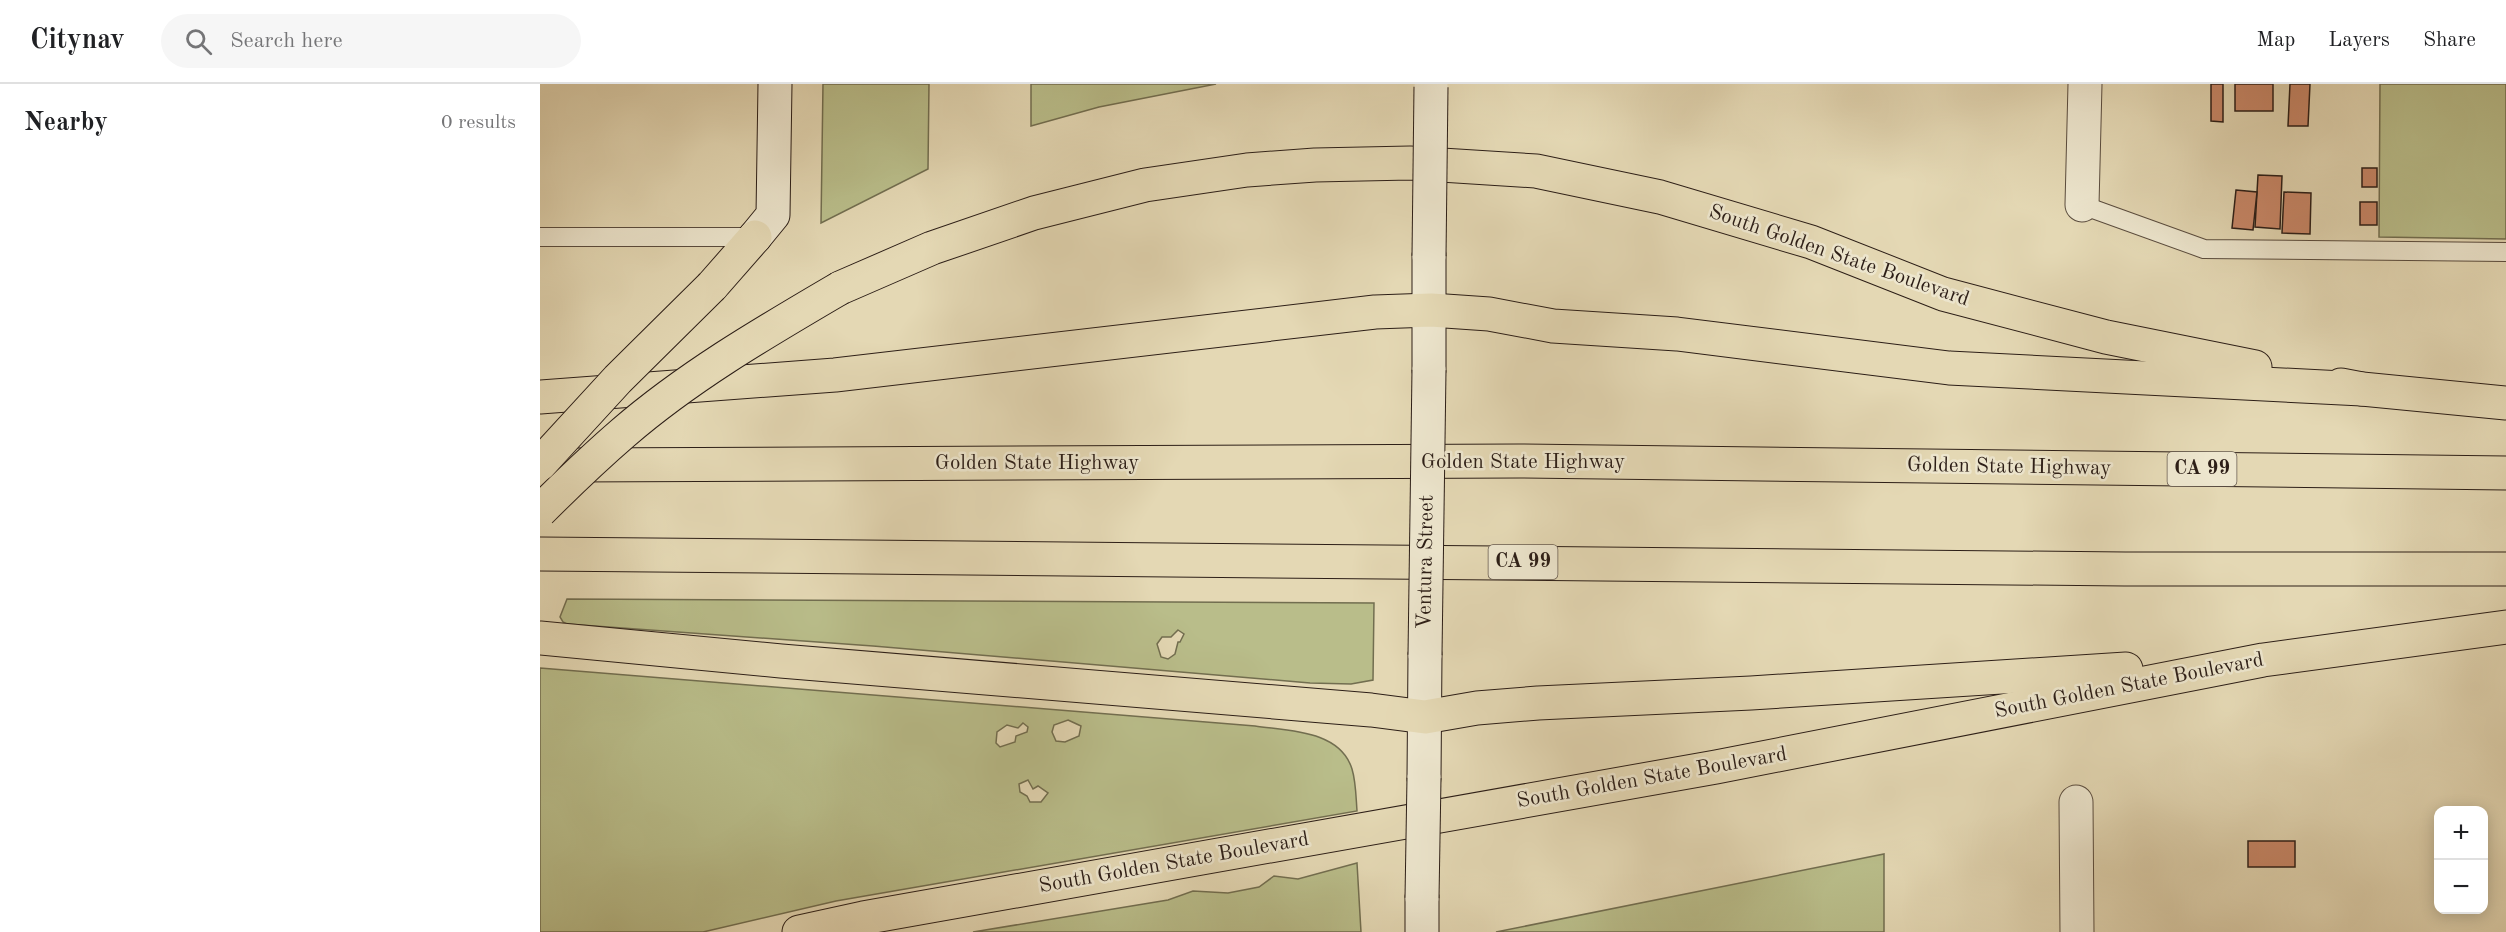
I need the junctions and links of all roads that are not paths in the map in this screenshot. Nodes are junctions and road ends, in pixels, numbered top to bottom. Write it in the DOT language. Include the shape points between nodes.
graph roads {
  1 [pos="775,84"];
  2 [pos="2085,84"];
  3 [pos="1431,86"];
  4 [pos="2082,205"];
  5 [pos="540,237"];
  6 [pos="755,237"];
  7 [pos="2506,252"];
  8 [pos="1431,310"];
  9 [pos="2362,389"];
  10 [pos="540,397"];
  11 [pos="2506,403"];
  12 [pos="540,464"];
  13 [pos="2506,472"];
  14 [pos="540,512"];
  15 [pos="540,554"];
  16 [pos="2506,568"];
  17 [pos="2506,627"];
  18 [pos="540,639"];
  19 [pos="2263,660"];
  20 [pos="1425,717"];
  21 [pos="2076,802"];
  22 [pos="799,932"];
  23 [pos="1422,932"];
  24 [pos="2077,932"];
  1 -- 6 [label="main road" via="773,215"];
  2 -- 4 [label="main road"];
  3 -- 8 [label="main road, Ventura Street, bridge"];
  4 -- 7 [label="lane" via="2204,249"];
  5 -- 6 [label="lane"];
  6 -- 12 [label="highway, bridge"];
  8 -- 9 [label="highway" via="1489,314 1553,326 1677,334 1949,368"];
  8 -- 10 [label="highway" via="1375,312 835,375"];
  8 -- 20 [label="main road, Ventura Street, bridge"];
  9 -- 11 [label="highway, South Golden State Boulevard"];
  9 -- 14 [label="highway, South Golden State Boulevard, bridge" via="2073,328 1943,294 1811,242 1671,201 1536,171 1410,163 1315,165 1145,185 1034,213 932,248 840,288 724,358 667,399 624,432"];
  12 -- 13 [label="highway, Golden State Highway / CA 99" via="1520,461"];
  15 -- 16 [label="highway, CA 99" via="2125,569"];
  17 -- 19 [label="highway, South Golden State Boulevard"];
  18 -- 20 [label="highway"];
  19 -- 20 [label="highway" via="1538,703"];
  19 -- 22 [label="highway, South Golden State Boulevard" via="1716,767"];
  20 -- 23 [label="main road, Ventura Street, bridge"];
  21 -- 24 [label="main road"];
}
